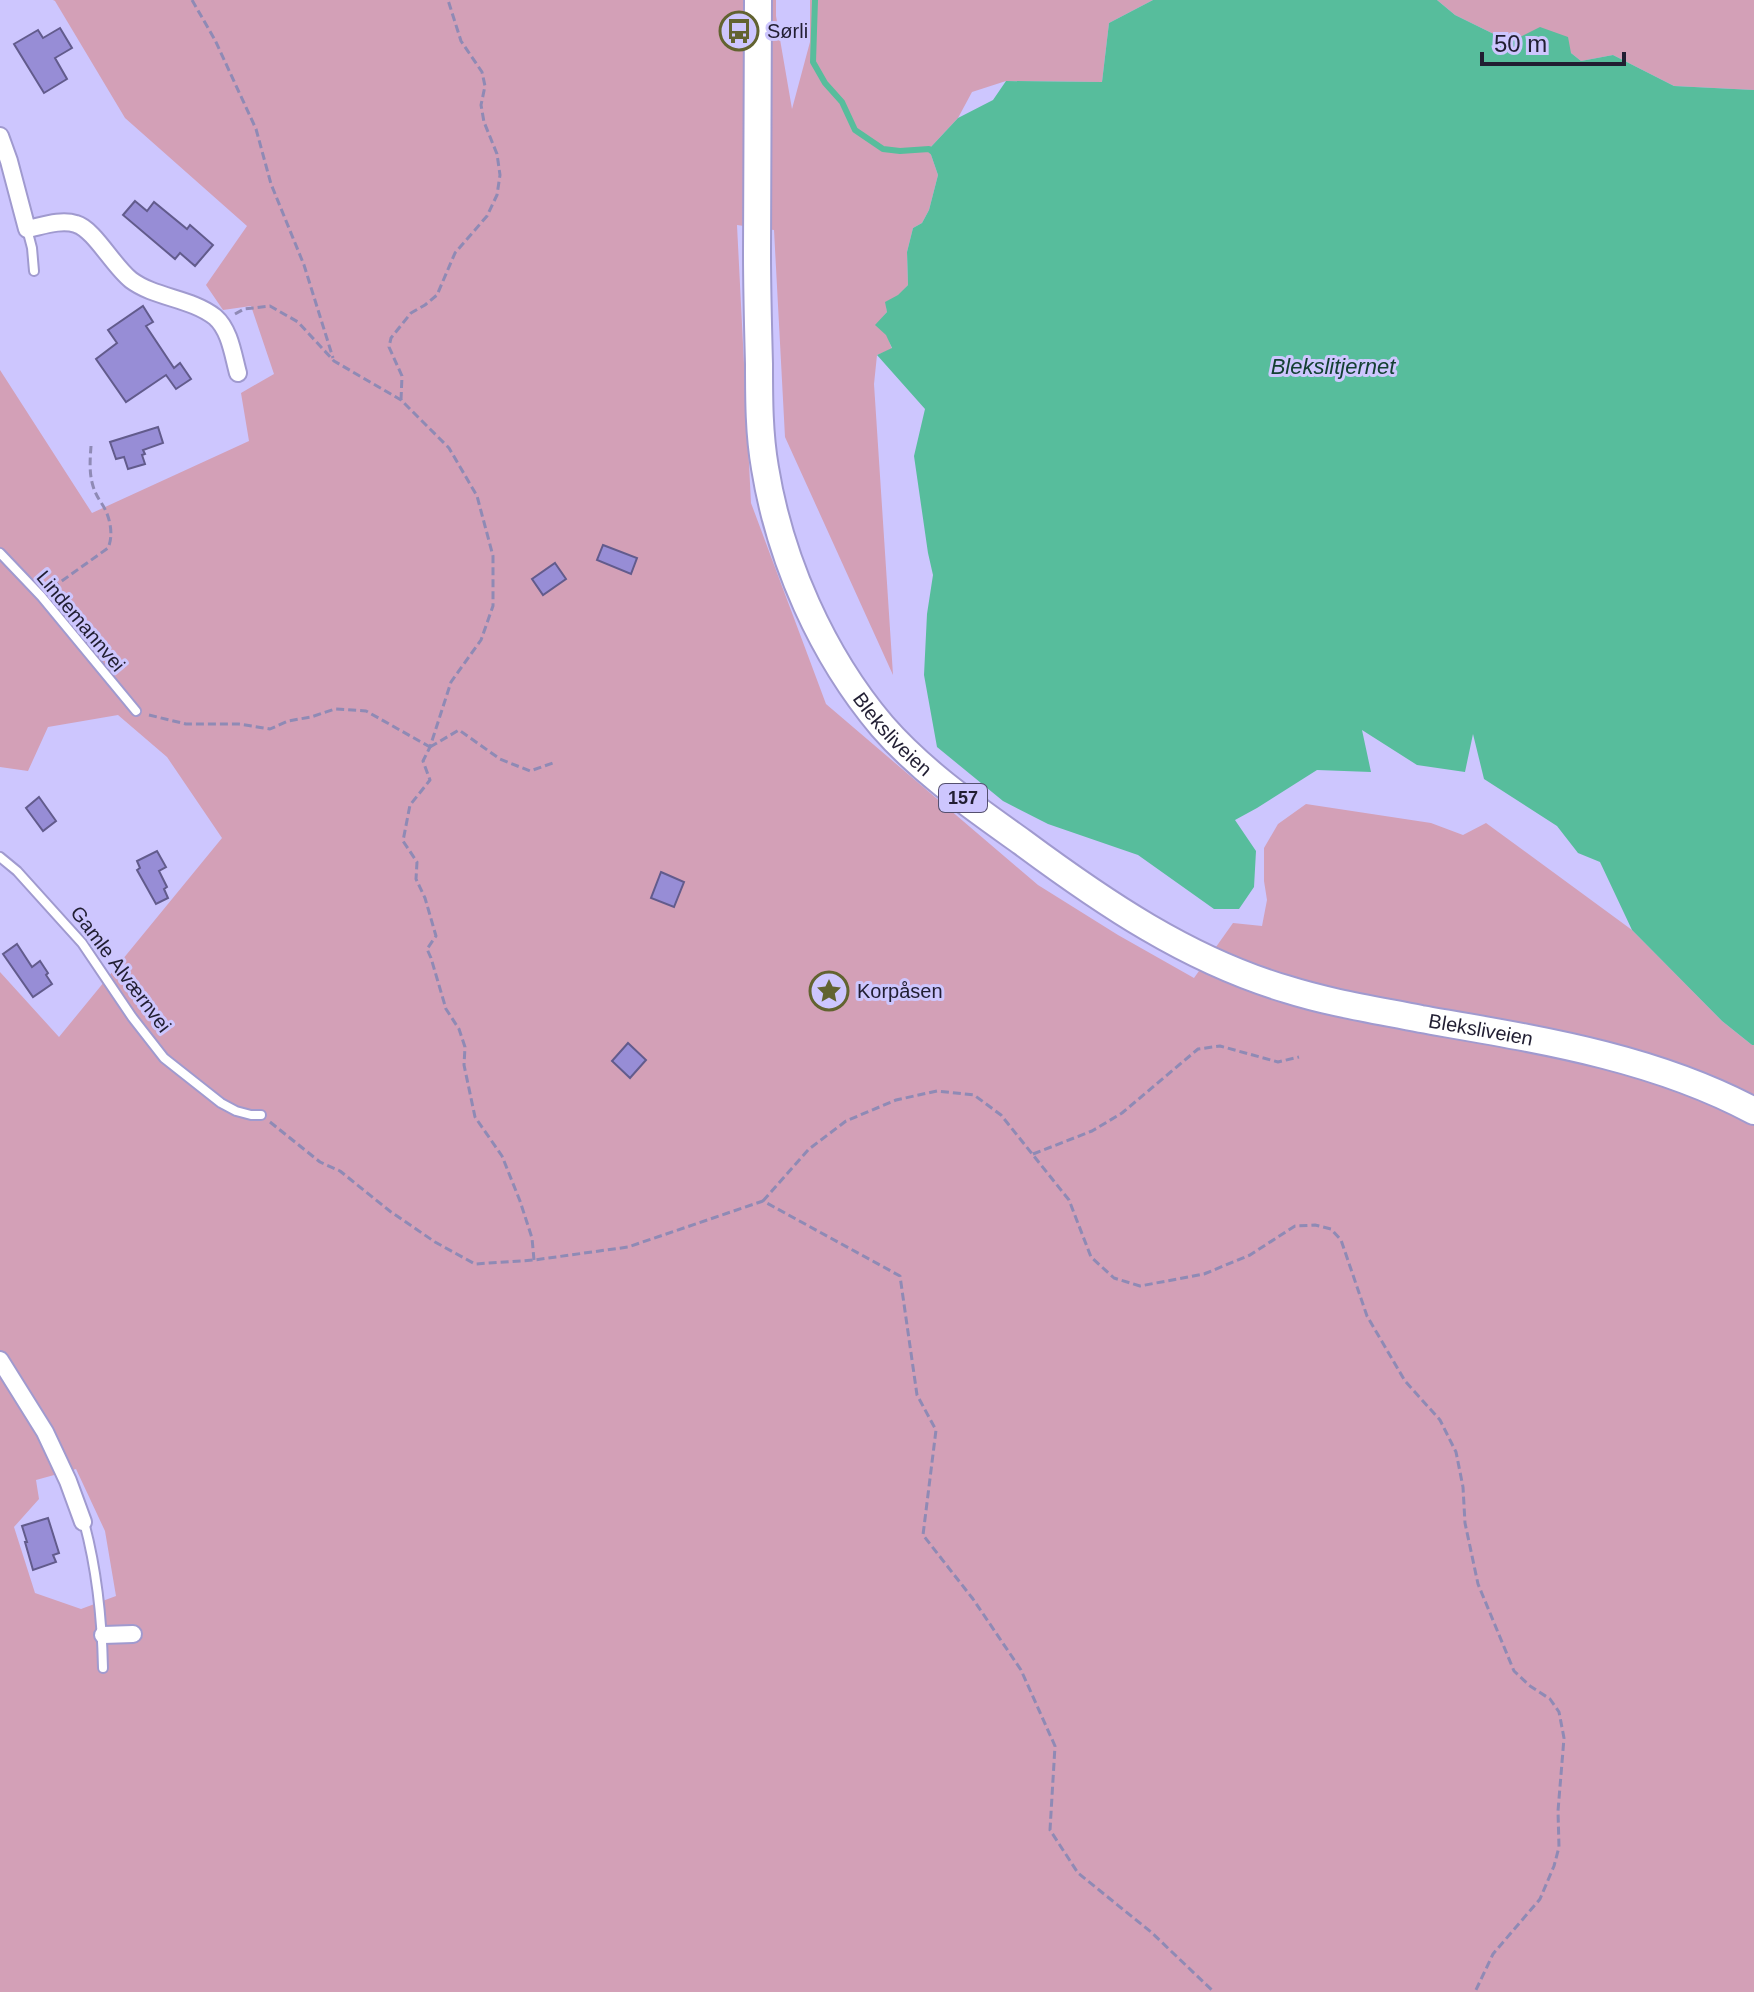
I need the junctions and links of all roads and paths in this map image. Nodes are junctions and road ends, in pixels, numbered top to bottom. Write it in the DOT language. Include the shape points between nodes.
graph roads {
  1 [pos="192,0"];
  2 [pos="448,0"];
  3 [pos="758,0"];
  4 [pos="0,136"];
  5 [pos="27,229"];
  6 [pos="34,271"];
  7 [pos="219,322"];
  8 [pos="334,361"];
  9 [pos="238,373"];
  10 [pos="401,400"];
  11 [pos="91,446"];
  12 [pos="0,553"];
  13 [pos="41,596"];
  14 [pos="136,711"];
  15 [pos="430,747"];
  16 [pos="553,763"];
  17 [pos="0,857"];
  18 [pos="1299,1057"];
  19 [pos="1754,1111"];
  20 [pos="261,1115"];
  21 [pos="1033,1154"];
  22 [pos="763,1201"];
  23 [pos="534,1260"];
  24 [pos="0,1360"];
  25 [pos="83,1522"];
  26 [pos="133,1634"];
  27 [pos="103,1635"];
  28 [pos="103,1668"];
  29 [pos="1214,1992"];
  30 [pos="1475,1992"];
  1 -- 8 [label="path" via="256,129"];
  2 -- 10 [label="path" via="461,41 482,72 481,105 500,175 487,216 455,253 437,295 411,313 391,338 389,347 402,376"];
  3 -- 19 [label="main road, Bleksliveien / 157" via="757,307 765,468 789,558 819,631 849,683 884,728 923,767 1054,866 1115,908 1200,955 1257,980 1326,1000 1607,1055 1690,1082"];
  4 -- 5 [label="street"];
  5 -- 6 [label="lane"];
  5 -- 7 [label="street" via="81,225 134,282"];
  7 -- 8 [label="path" via="244,309 270,306 298,322"];
  7 -- 9 [label="street"];
  8 -- 10 [label="path"];
  10 -- 15 [label="path" via="449,448 477,496 493,556 493,606 481,640 451,682"];
  11 -- 13 [label="path" via="93,487 112,537 108,548"];
  12 -- 13 [label="lane, Lindemannvei"];
  13 -- 14 [label="lane, Lindemannvei"];
  14 -- 15 [label="path" via="186,724 270,729 335,709 366,711"];
  15 -- 16 [label="path" via="459,730 500,759 530,771"];
  15 -- 23 [label="path" via="423,761 430,780 410,805 403,841 417,862 416,879 436,936 427,949 465,1047 475,1117 502,1156 532,1238"];
  17 -- 20 [label="lane, Gamle Alværnvei" via="82,943 164,1058 221,1103"];
  18 -- 21 [label="path" via="1278,1062 1220,1046 1198,1049 1122,1113"];
  20 -- 23 [label="path" via="391,1212 475,1264"];
  21 -- 22 [label="path" via="1001,1115 974,1095 937,1091 896,1100 846,1121 809,1149"];
  21 -- 30 [label="path" via="1069,1200 1091,1257 1114,1278 1140,1286 1204,1274 1250,1255 1295,1226 1331,1229 1341,1240 1367,1316 1405,1381 1440,1420 1456,1452 1478,1584 1514,1671 1550,1699 1559,1712 1564,1738 1554,1866 1540,1899 1493,1954"];
  22 -- 23 [label="path" via="628,1247"];
  22 -- 29 [label="path" via="900,1276 917,1395 936,1430 923,1535 1021,1670 1055,1746 1050,1830 1078,1873"];
  24 -- 25 [label="street" via="45,1432"];
  25 -- 27 [label="lane"];
  26 -- 27 [label="street"];
  27 -- 28 [label="lane"];
}
